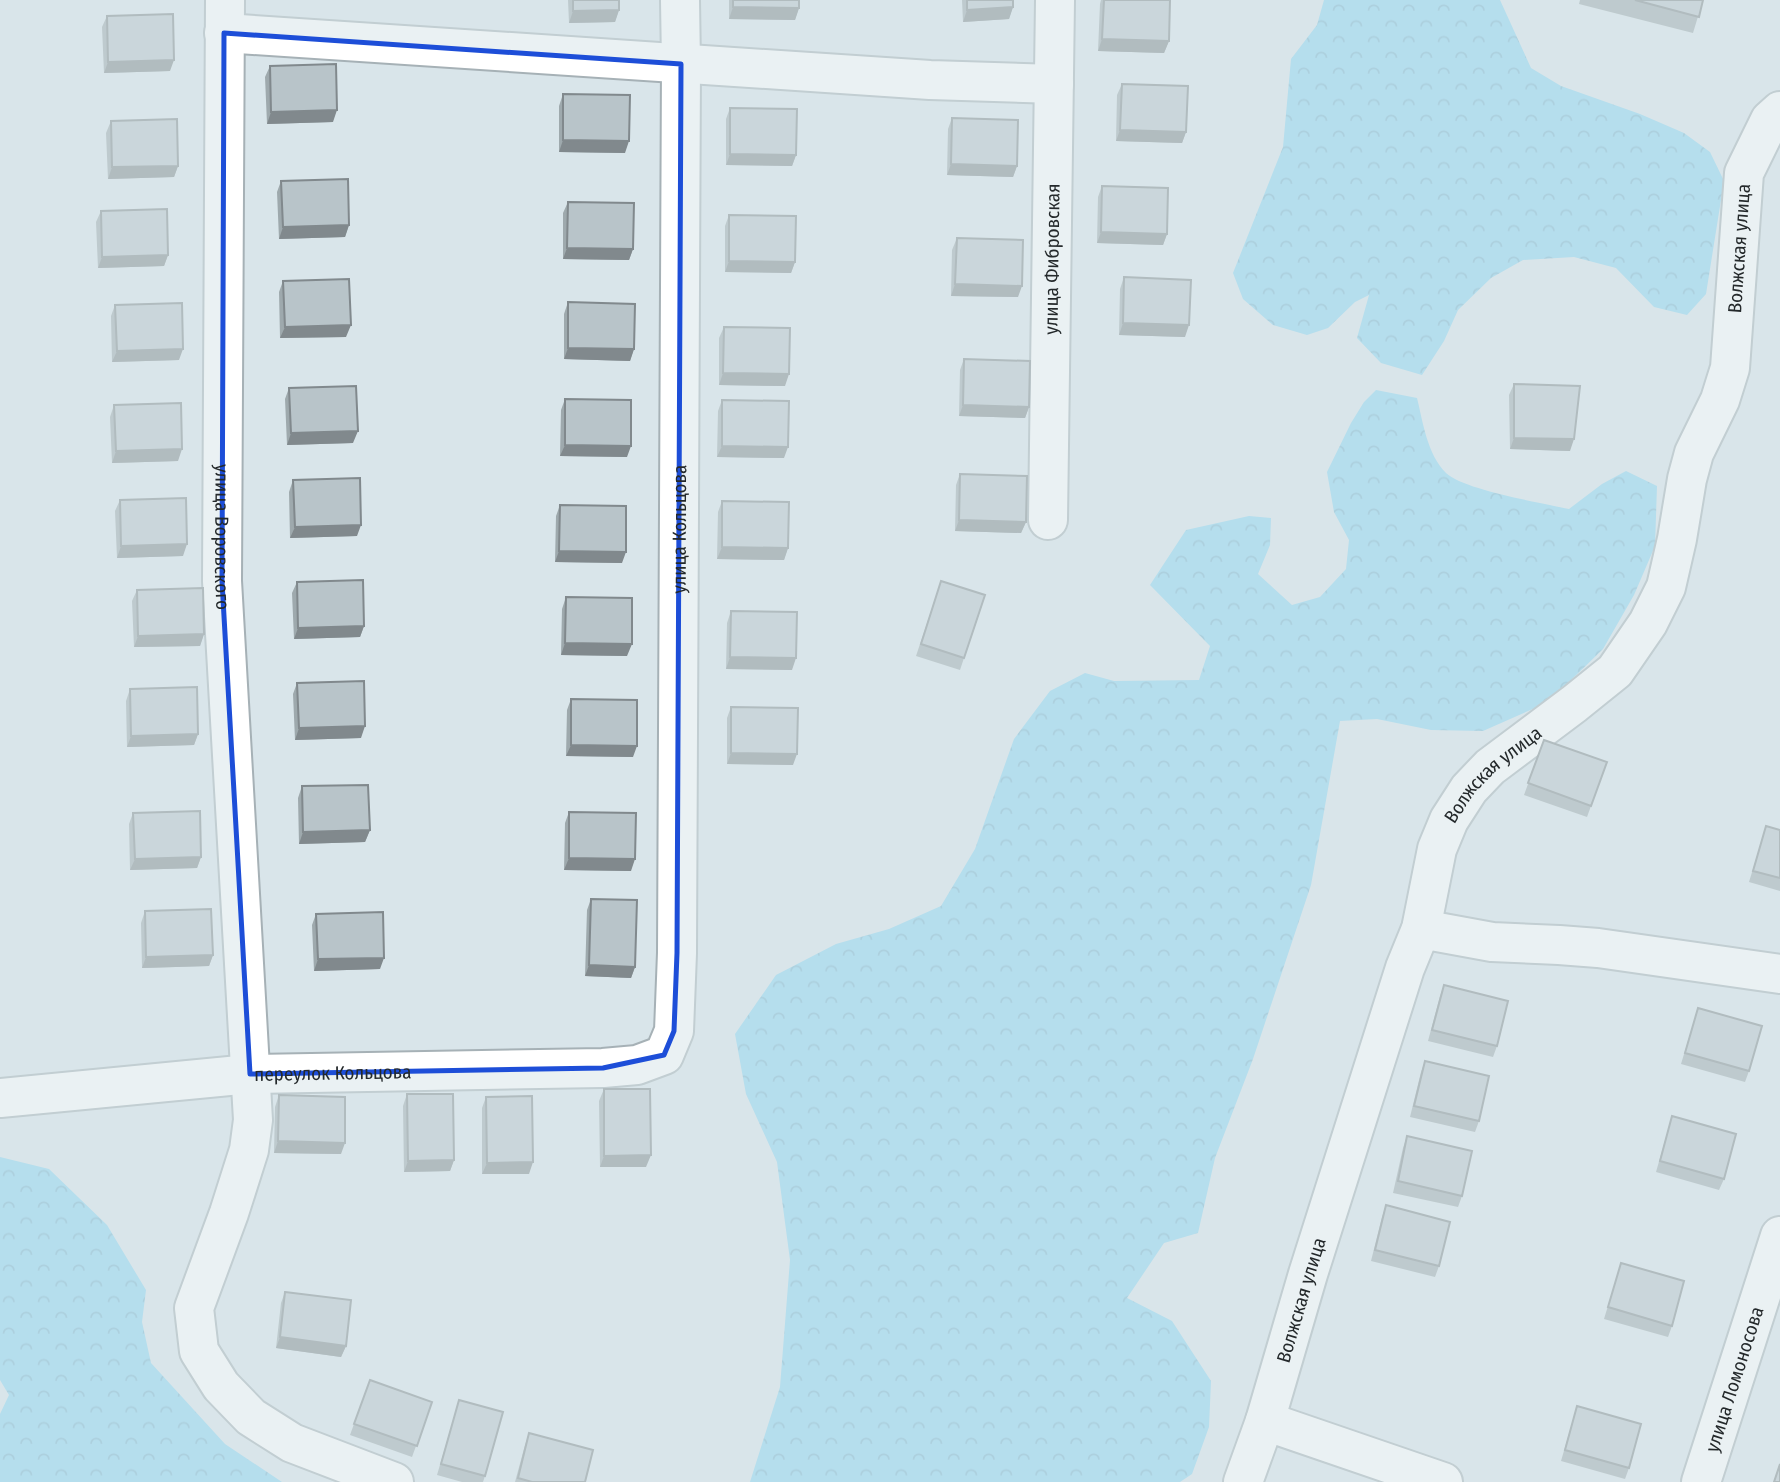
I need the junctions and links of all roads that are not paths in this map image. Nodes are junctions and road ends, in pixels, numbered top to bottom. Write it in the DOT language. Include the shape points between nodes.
graph roads {
  1 [pos="680,0"];
  2 [pos="1055,0"];
  3 [pos="224,17"];
  4 [pos="681,64"];
  5 [pos="1054,84"];
  6 [pos="1780,111"];
  7 [pos="1048,520"];
  8 [pos="1421,929"];
  9 [pos="1780,974"];
  10 [pos="664,1055"];
  11 [pos="250,1074"];
  12 [pos="0,1098"];
  13 [pos="1780,1236"];
  14 [pos="1265,1421"];
  15 [pos="394,1482"];
  16 [pos="1243,1482"];
  17 [pos="1443,1482"];
  18 [pos="1701,1482"];
  1 -- 4 [label="street, улица Кольцова"];
  2 -- 5 [label="street, улица Фибровская"];
  3 -- 4 [label="street"];
  3 -- 11 [label="street, улица Воровского" via="222,581"];
  4 -- 5 [label="street"];
  4 -- 10 [label="street, улица Кольцова" via="677,953 674,1031"];
  5 -- 7 [label="street, улица Фибровская"];
  6 -- 8 [label="street, Волжская улица" via="1770,120 1744,173 1730,368 1694,453 1666,587 1648,623 1615,670 1468,789 1437,849"];
  8 -- 9 [label="street" via="1492,942 1598,948"];
  8 -- 14 [label="street, Волжская улица" via="1312,1261"];
  10 -- 11 [label="street, переулок Кольцова" via="637,1065 603,1068"];
  11 -- 12 [label="street, переулок Кольцова"];
  11 -- 15 [label="street, улица Воровского" via="253,1120 249,1150 194,1308 199,1351 221,1386 251,1417 292,1443"];
  13 -- 18 [label="street, улица Ломоносова"];
  14 -- 16 [label="street, Волжская улица"];
  14 -- 17 [label="street"];
}
